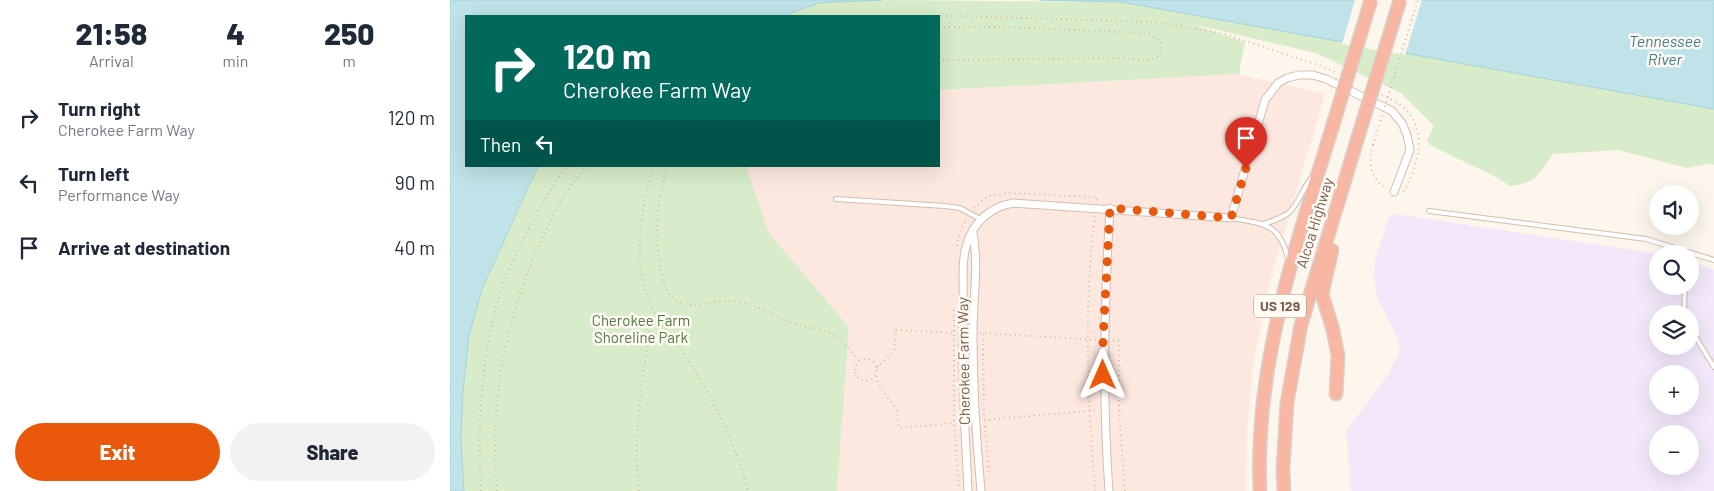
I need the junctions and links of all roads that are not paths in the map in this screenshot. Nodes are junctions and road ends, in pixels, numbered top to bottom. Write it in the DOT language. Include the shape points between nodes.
graph roads {
  1 [pos="1371,0"];
  2 [pos="1400,0"];
  3 [pos="1321,164"];
  4 [pos="1349,168"];
  5 [pos="1394,192"];
  6 [pos="836,199"];
  7 [pos="1110,208"];
  8 [pos="1429,211"];
  9 [pos="1231,218"];
  10 [pos="980,220"];
  11 [pos="1263,224"];
  12 [pos="973,233"];
  13 [pos="1667,245"];
  14 [pos="1699,255"];
  15 [pos="1714,260"];
  16 [pos="1291,268"];
  17 [pos="1699,343"];
  18 [pos="1714,367"];
  19 [pos="1336,394"];
  20 [pos="968,491"];
  21 [pos="981,491"];
  22 [pos="1109,491"];
  23 [pos="1260,491"];
  24 [pos="1284,491"];
  1 -- 3 [label="highway, Alcoa Highway / US 129, bridge"];
  2 -- 4 [label="highway, Alcoa Highway / US 129, bridge"];
  3 -- 11 [label="lane" via="1291,212"];
  3 -- 16 [label="highway, Alcoa Highway / US 129"];
  4 -- 19 [label="highway" via="1351,185 1322,294 1338,356"];
  4 -- 24 [label="highway, Alcoa Highway / US 129" via="1301,325 1287,402"];
  5 -- 9 [label="street" via="1410,150 1402,123 1392,111 1326,79 1313,74 1300,75 1278,83 1265,100"];
  6 -- 10 [label="lane" via="960,208"];
  7 -- 9 [label="street, Cherokee Farm Way"];
  7 -- 10 [label="street, Cherokee Farm Way" via="1013,203 990,210"];
  7 -- 22 [label="street" via="1103,340"];
  8 -- 13 [label="lane" via="1646,239"];
  9 -- 11 [label="lane, Cherokee Farm Way"];
  10 -- 12 [label="street, Cherokee Farm Way"];
  11 -- 16 [label="lane, Cherokee Farm Way" via="1284,242"];
  12 -- 20 [label="street, Cherokee Farm Way" via="966,247 962,333"];
  12 -- 21 [label="street, Cherokee Farm Way" via="976,248 973,333 975,421"];
  14 -- 15 [label="lane"];
  16 -- 23 [label="highway, Alcoa Highway / US 129" via="1274,331 1265,387"];
  17 -- 18 [label="lane"];
}
